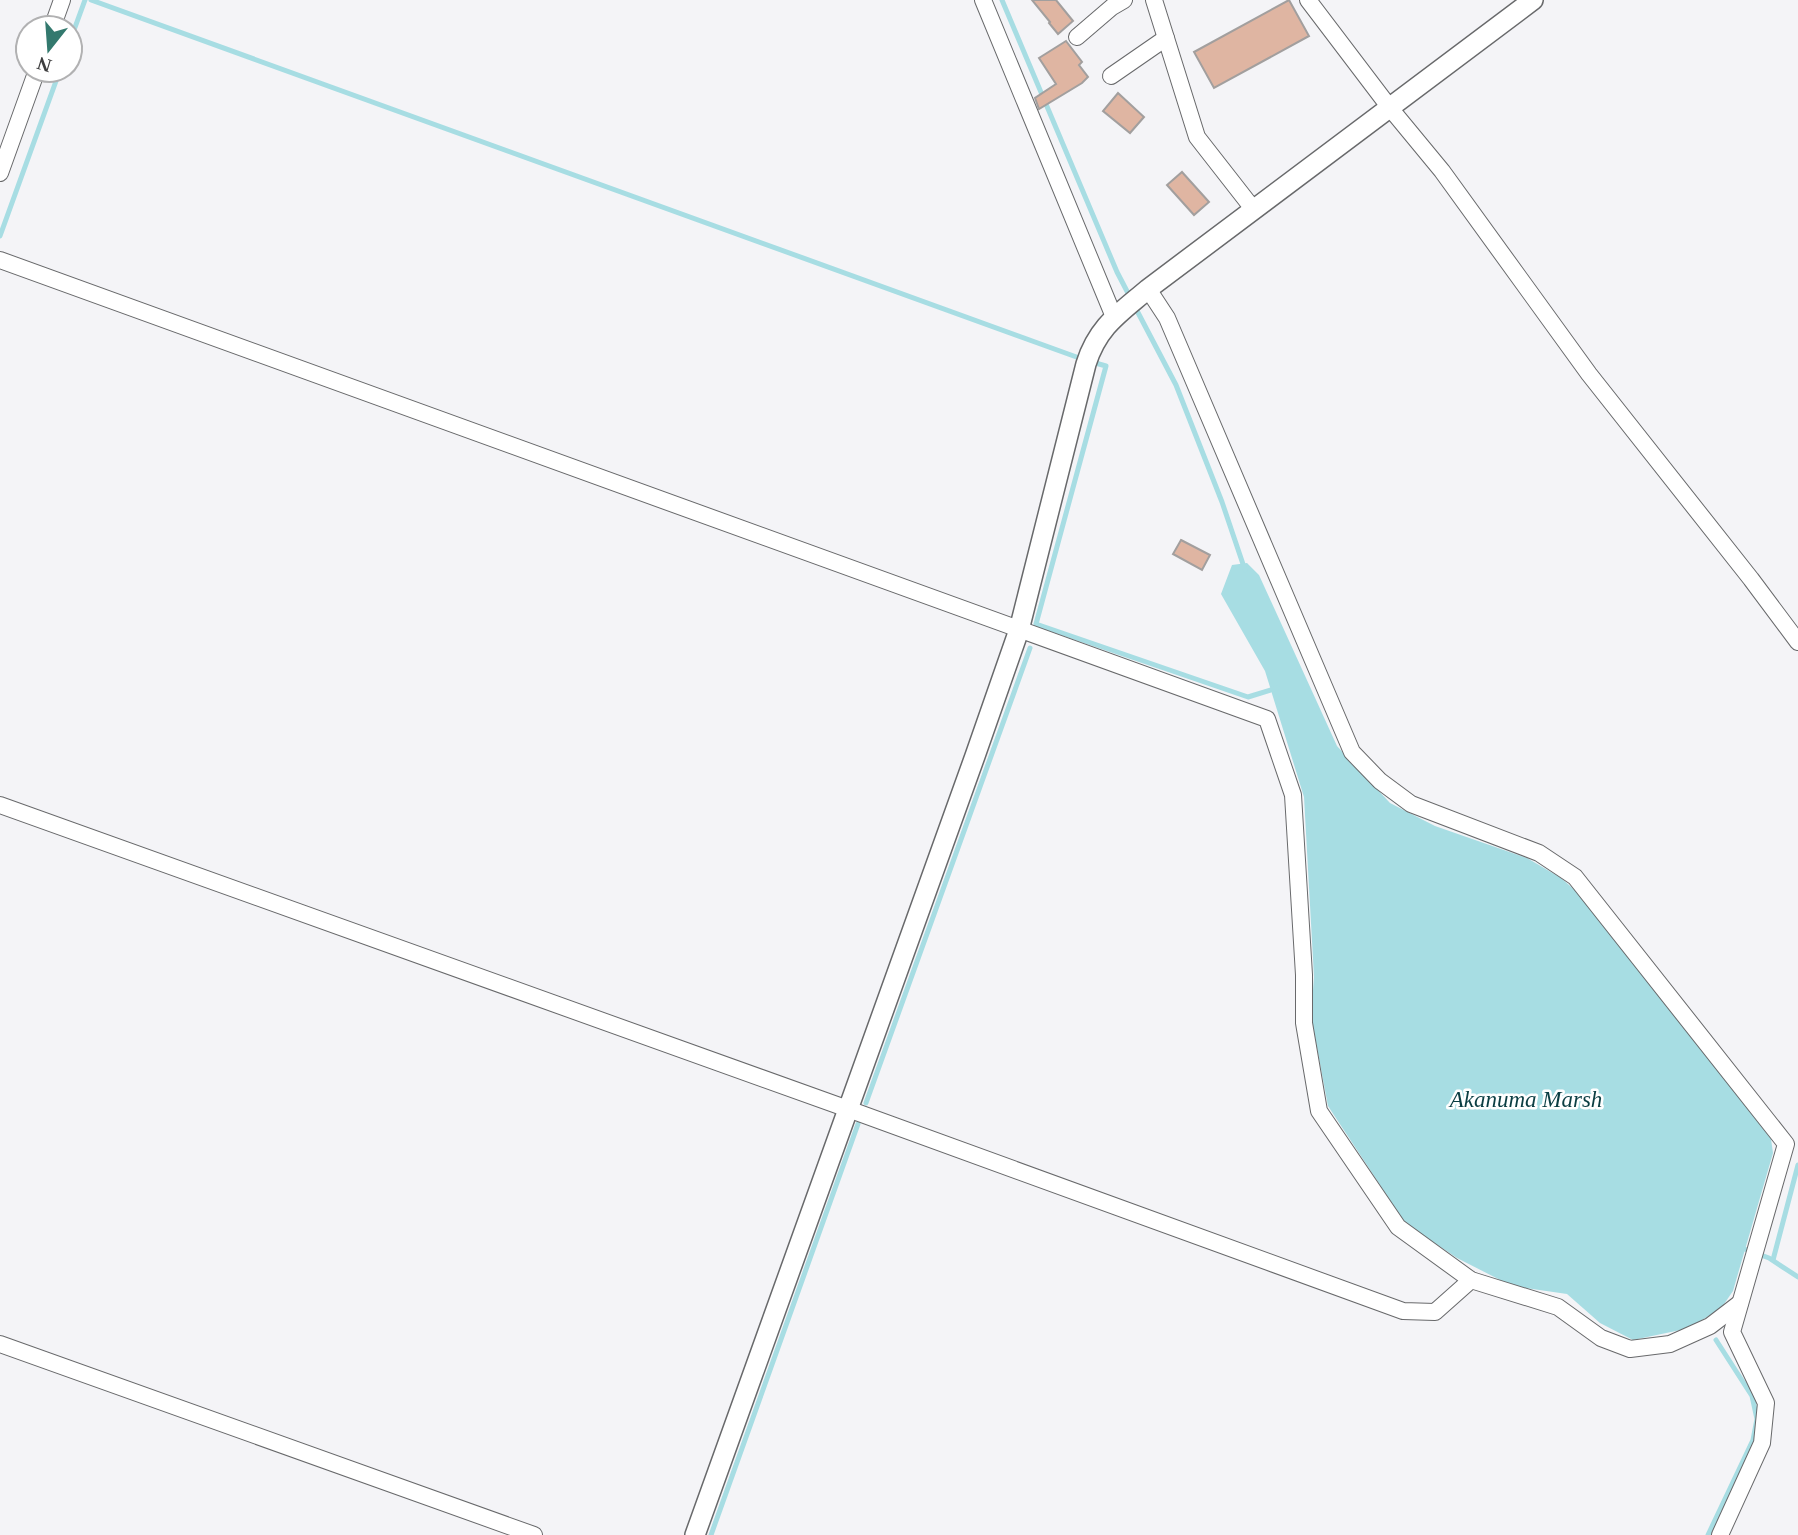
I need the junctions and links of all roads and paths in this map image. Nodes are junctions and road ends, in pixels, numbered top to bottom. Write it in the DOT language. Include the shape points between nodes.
graph roads {
  1 [pos="983,0"];
  2 [pos="1124,0"];
  3 [pos="1154,0"];
  4 [pos="1308,0"];
  5 [pos="1533,0"];
  6 [pos="1077,37"];
  7 [pos="1166,38"];
  8 [pos="1111,76"];
  9 [pos="32,84"];
  10 [pos="1390,108"];
  11 [pos="0,173"];
  12 [pos="1254,210"];
  13 [pos="0,260"];
  14 [pos="1143,293"];
  15 [pos="1117,315"];
  16 [pos="1019,630"];
  17 [pos="1798,642"];
  18 [pos="0,805"];
  19 [pos="848,1109"];
  20 [pos="1792,1140"];
  21 [pos="1471,1280"];
  22 [pos="1740,1303"];
  23 [pos="0,1344"];
  24 [pos="534,1535"];
  25 [pos="695,1535"];
  26 [pos="1720,1535"];
  1 -- 15 [label="street"];
  2 -- 6 [label="street"];
  3 -- 7 [label="street"];
  4 -- 10 [label="street"];
  5 -- 10 [label="street"];
  7 -- 8 [label="street"];
  7 -- 12 [label="street" via="1197,137"];
  9 -- 11 [label="street"];
  10 -- 12 [label="street"];
  10 -- 17 [label="street"];
  12 -- 14 [label="street"];
  13 -- 16 [label="street"];
  14 -- 15 [label="street"];
  14 -- 20 [label="street" via="1167,318 1352,752 1411,804 1539,853 1575,877"];
  15 -- 16 [label="street" via="1101,331 1088,358"];
  16 -- 19 [label="street"];
  16 -- 21 [label="street" via="1267,719 1293,795 1304,1023 1319,1111 1398,1227"];
  18 -- 19 [label="street"];
  19 -- 21 [label="street" via="1403,1311 1435,1312"];
  19 -- 25 [label="street"];
  20 -- 22 [label="street"];
  21 -- 22 [label="street" via="1558,1307 1601,1338 1630,1349 1670,1344 1710,1326"];
  22 -- 26 [label="street" via="1732,1332 1766,1403 1762,1443"];
  23 -- 24 [label="street"];
}
